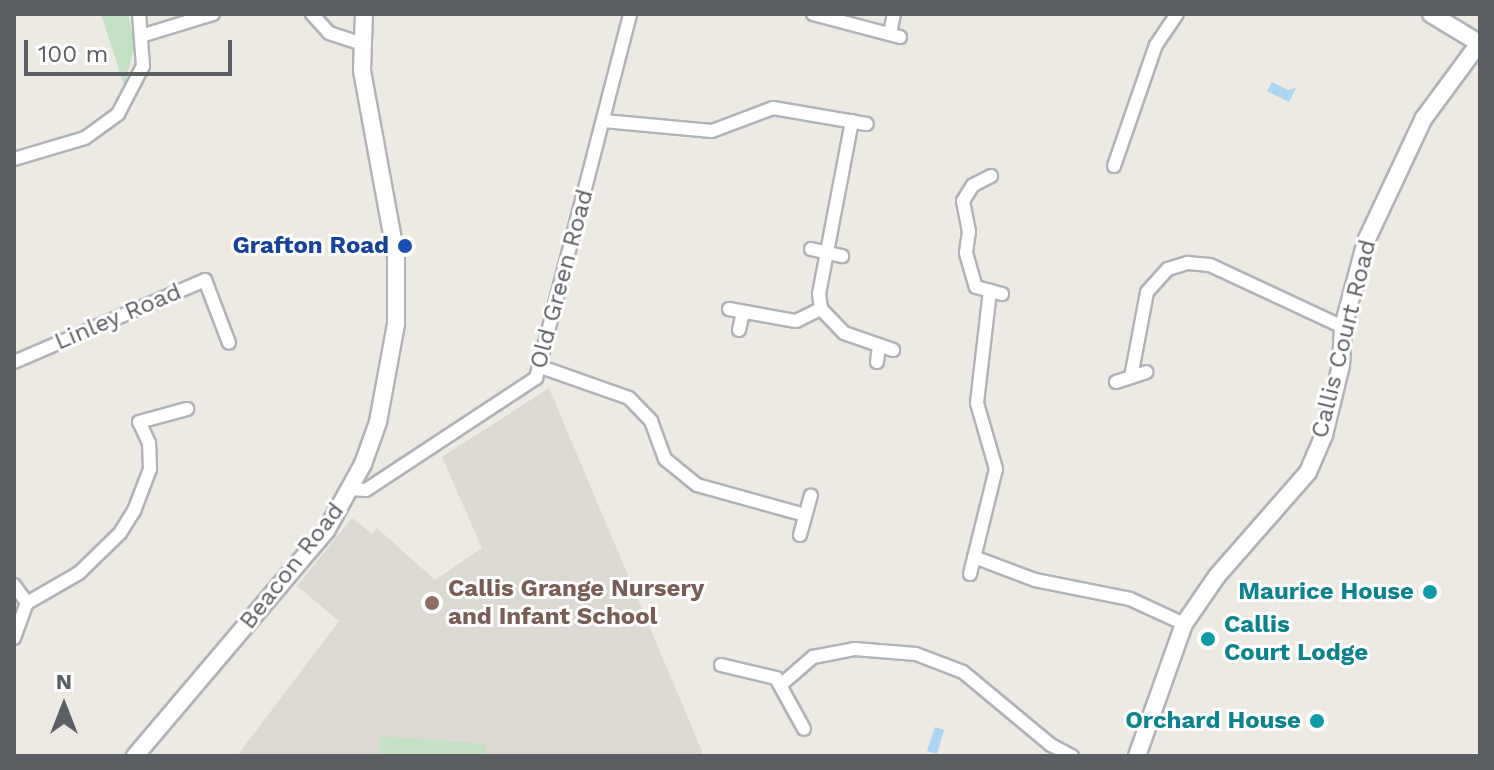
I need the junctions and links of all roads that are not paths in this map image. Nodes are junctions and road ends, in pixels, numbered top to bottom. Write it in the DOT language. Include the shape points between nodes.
graph roads {
  1 [pos="213,14"];
  2 [pos="312,14"];
  3 [pos="364,14"];
  4 [pos="630,14"];
  5 [pos="813,14"];
  6 [pos="894,14"];
  7 [pos="1177,14"];
  8 [pos="1431,14"];
  9 [pos="140,15"];
  10 [pos="144,35"];
  11 [pos="1480,42"];
  12 [pos="360,43"];
  13 [pos="604,121"];
  14 [pos="852,121"];
  15 [pos="867,124"];
  16 [pos="14,159"];
  17 [pos="1114,166"];
  18 [pos="991,176"];
  19 [pos="811,249"];
  20 [pos="827,253"];
  21 [pos="842,256"];
  22 [pos="729,309"];
  23 [pos="821,309"];
  24 [pos="743,313"];
  25 [pos="1343,327"];
  26 [pos="739,330"];
  27 [pos="229,343"];
  28 [pos="879,346"];
  29 [pos="893,350"];
  30 [pos="14,362"];
  31 [pos="877,362"];
  32 [pos="541,367"];
  33 [pos="1146,372"];
  34 [pos="1131,377"];
  35 [pos="1116,382"];
  36 [pos="187,409"];
  37 [pos="351,489"];
  38 [pos="811,495"];
  39 [pos="805,515"];
  40 [pos="800,535"];
  41 [pos="974,557"];
  42 [pos="970,574"];
  43 [pos="14,585"];
  44 [pos="27,603"];
  45 [pos="1184,624"];
  46 [pos="14,638"];
  47 [pos="730,671"];
  48 [pos="783,683"];
  49 [pos="805,728"];
  50 [pos="135,756"];
  51 [pos="1072,756"];
  52 [pos="1137,756"];
  1 -- 10 [label="street"];
  2 -- 12 [label="street" via="329,33"];
  3 -- 12 [label="street, Beacon Road"];
  4 -- 13 [label="street, Old Green Road"];
  5 -- 6 [label="street" via="895,35"];
  7 -- 17 [label="street" via="1156,45"];
  8 -- 11 [label="street"];
  9 -- 10 [label="street"];
  10 -- 16 [label="street" via="139,79 108,123 85,138"];
  11 -- 25 [label="street, Callis Court Road" via="1424,118 1396,173 1366,241"];
  12 -- 37 [label="street, Beacon Road" via="392,221 397,291 378,422"];
  13 -- 14 [label="street" via="712,131 773,108"];
  13 -- 32 [label="street, Old Green Road"];
  14 -- 15 [label="street"];
  14 -- 20 [label="street"];
  18 -- 41 [label="street" via="973,185 963,201 969,231 966,253 976,287 996,292 977,403 996,469"];
  19 -- 20 [label="street"];
  20 -- 21 [label="street"];
  20 -- 23 [label="street"];
  22 -- 24 [label="street"];
  23 -- 24 [label="street" via="796,321"];
  23 -- 28 [label="street" via="844,333"];
  24 -- 26 [label="street"];
  25 -- 34 [label="street" via="1210,265 1188,263 1168,269 1147,292"];
  25 -- 45 [label="street, Callis Court Road" via="1341,365 1324,435 1308,472 1236,553"];
  27 -- 30 [label="street, Linley Road" via="205,280"];
  28 -- 29 [label="street"];
  28 -- 31 [label="street"];
  32 -- 37 [label="street, Old Green Road" via="526,387 406,466 366,490"];
  32 -- 39 [label="street" via="629,398 651,421 665,459 697,485"];
  33 -- 34 [label="street"];
  34 -- 35 [label="street"];
  36 -- 44 [label="street" via="139,422 149,443 150,469 120,533 79,573"];
  37 -- 50 [label="street, Beacon Road" via="326,531"];
  38 -- 39 [label="street"];
  39 -- 40 [label="street"];
  41 -- 42 [label="street"];
  41 -- 45 [label="street" via="1035,580 1130,599"];
  43 -- 44 [label="street"];
  44 -- 46 [label="street"];
  45 -- 52 [label="street, Callis Court Road"];
  47 -- 48 [label="street"];
  48 -- 49 [label="street"];
  48 -- 51 [label="street" via="813,657 855,649 916,654 963,672 1051,745"];
}
